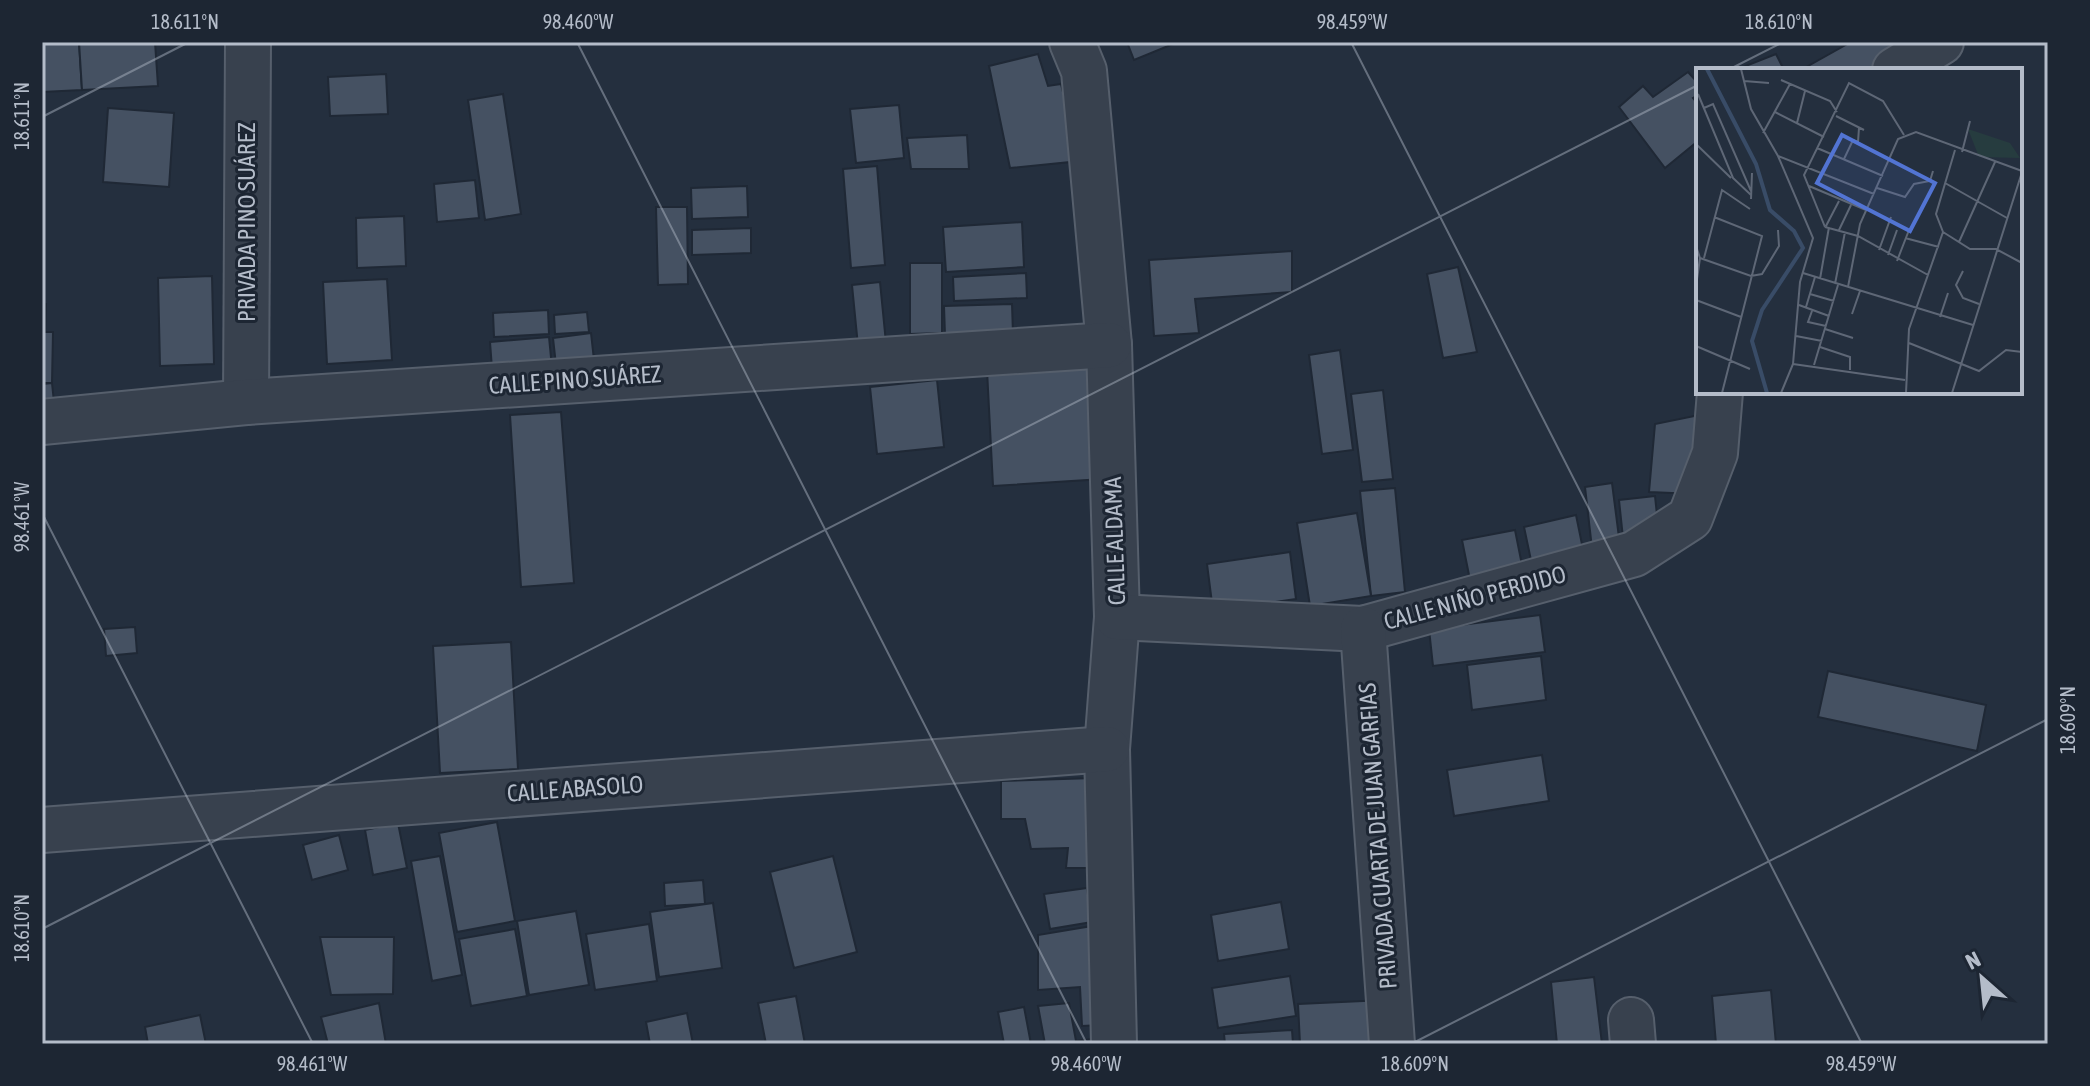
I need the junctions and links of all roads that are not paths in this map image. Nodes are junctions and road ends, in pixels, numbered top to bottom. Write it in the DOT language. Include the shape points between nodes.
graph roads {
  1 [pos="248,42"];
  2 [pos="1072,42"];
  3 [pos="1941,42"];
  4 [pos="1898,68"];
  5 [pos="1109,345"];
  6 [pos="1720,394"];
  7 [pos="246,402"];
  8 [pos="42,422"];
  9 [pos="1117,617"];
  10 [pos="1363,629"];
  11 [pos="1107,749"];
  12 [pos="42,830"];
  13 [pos="1114,1044"];
  14 [pos="1392,1044"];
  1 -- 7 [label="street, PRIVADA PINO SUÁREZ"];
  2 -- 5 [label="street, CALLE ALDAMA" via="1084,71"];
  3 -- 4 [label="street"];
  5 -- 7 [label="street, CALLE PINO SUÁREZ"];
  5 -- 9 [label="street, CALLE ALDAMA"];
  6 -- 10 [label="street, CALLE NIÑO PERDIDO" via="1715,453 1690,518 1634,554"];
  7 -- 8 [label="street, CALLE PINO SUÁREZ"];
  9 -- 10 [label="street, CALLE NIÑO PERDIDO"];
  9 -- 11 [label="street, CALLE ALDAMA"];
  10 -- 14 [label="street, PRIVADA CUARTA DE JUAN GARFIAS"];
  11 -- 12 [label="street, CALLE ABASOLO"];
  11 -- 13 [label="street, CALLE ALDAMA"];
}
